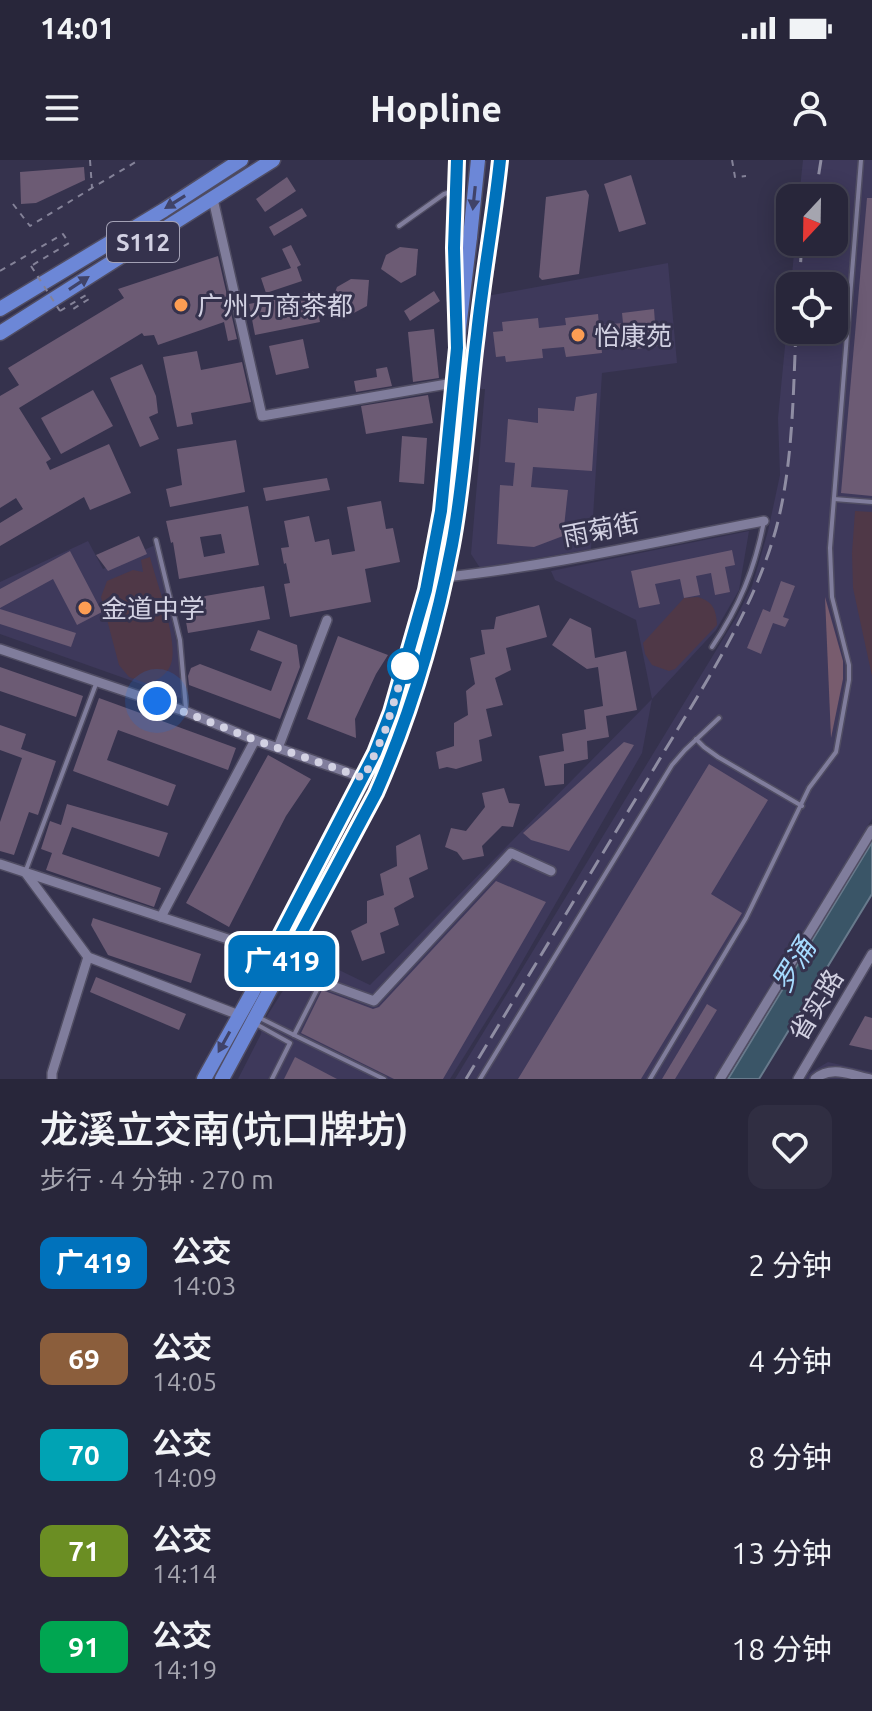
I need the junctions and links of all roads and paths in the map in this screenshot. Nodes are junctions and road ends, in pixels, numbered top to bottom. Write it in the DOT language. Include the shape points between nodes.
graph roads {
  1 [pos="90,160"];
  2 [pos="139,160"];
  3 [pos="241,160"];
  4 [pos="273,160"];
  5 [pos="457,160"];
  6 [pos="478,160"];
  7 [pos="500,160"];
  8 [pos="732,160"];
  9 [pos="861,160"];
  10 [pos="746,176"];
  11 [pos="92,188"];
  12 [pos="456,191"];
  13 [pos="213,199"];
  14 [pos="13,204"];
  15 [pos="399,226"];
  16 [pos="0,271"];
  17 [pos="0,309"];
  18 [pos="73,309"];
  19 [pos="0,333"];
  20 [pos="457,348"];
  21 [pos="453,383"];
  22 [pos="833,499"];
  23 [pos="872,502"];
  24 [pos="764,521"];
  25 [pos="156,540"];
  26 [pos="445,577"];
  27 [pos="327,620"];
  28 [pos="712,647"];
  29 [pos="0,649"];
  30 [pos="97,681"];
  31 [pos="187,712"];
  32 [pos="719,718"];
  33 [pos="696,739"];
  34 [pos="255,740"];
  35 [pos="278,748"];
  36 [pos="364,778"];
  37 [pos="802,806"];
  38 [pos="872,830"];
  39 [pos="0,864"];
  40 [pos="551,871"];
  41 [pos="25,872"];
  42 [pos="161,917"];
  43 [pos="872,954"];
  44 [pos="270,955"];
  45 [pos="88,957"];
  46 [pos="285,963"];
  47 [pos="321,982"];
  48 [pos="239,1015"];
  49 [pos="255,1020"];
  50 [pos="294,1035"];
  51 [pos="52,1079"];
  52 [pos="204,1079"];
  53 [pos="222,1079"];
  54 [pos="272,1079"];
  55 [pos="384,1079"];
  56 [pos="480,1079"];
  57 [pos="650,1079"];
  58 [pos="720,1079"];
  59 [pos="798,1079"];
  60 [pos="815,1079"];
  61 [pos="870,1079"];
  1 -- 11 [label="path"];
  2 -- 11 [label="path"];
  3 -- 17 [label="main road, S112, one-way"];
  4 -- 13 [label="main road, S112"];
  5 -- 12 [label="main road"];
  6 -- 20 [label="main road, one-way, bridge"];
  7 -- 26 [label="main road"];
  8 -- 10 [label="path" via="735,177"];
  9 -- 22 [label="lane"];
  11 -- 14 [label="path" via="30,226"];
  12 -- 15 [label="lane"];
  12 -- 20 [label="main road"];
  19 -- 13 [label="main road, S112, one-way"];
  13 -- 21 [label="street" via="262,416"];
  16 -- 18 [label="path, bridge" via="63,234 69,243 31,266 60,311 86,295 89,299"];
  20 -- 21 [label="main road"];
  21 -- 36 [label="main road" via="441,511 426,590 391,712"];
  22 -- 23 [label="lane"];
  22 -- 37 [label="lane" via="830,582 849,680 836,752"];
  24 -- 26 [label="street, 雨菊街"];
  24 -- 28 [label="lane" via="747,584"];
  25 -- 31 [label="lane" via="180,640"];
  26 -- 46 [label="main road" via="389,764"];
  27 -- 35 [label="street"];
  29 -- 30 [label="street"];
  30 -- 31 [label="street"];
  30 -- 41 [label="lane"];
  31 -- 34 [label="street"];
  32 -- 33 [label="lane"];
  33 -- 37 [label="lane"];
  33 -- 56 [label="lane" via="672,765"];
  34 -- 35 [label="street"];
  34 -- 42 [label="street"];
  35 -- 36 [label="street"];
  36 -- 44 [label="main road"];
  37 -- 57 [label="lane" via="746,918"];
  38 -- 58 [label="street"];
  39 -- 41 [label="street"];
  40 -- 47 [label="street" via="511,853 374,1001"];
  41 -- 42 [label="street"];
  41 -- 45 [label="street"];
  42 -- 44 [label="street"];
  43 -- 59 [label="street, 省实路"];
  44 -- 46 [label="street"];
  44 -- 48 [label="main road"];
  45 -- 48 [label="street"];
  45 -- 51 [label="street"];
  46 -- 47 [label="street"];
  46 -- 49 [label="main road"];
  47 -- 50 [label="lane"];
  48 -- 52 [label="main road, one-way"];
  49 -- 50 [label="lane"];
  49 -- 53 [label="main road"];
  49 -- 54 [label="lane" via="290,1043"];
  50 -- 55 [label="lane"];
  60 -- 61 [label="street" via="833,1071"];
}
